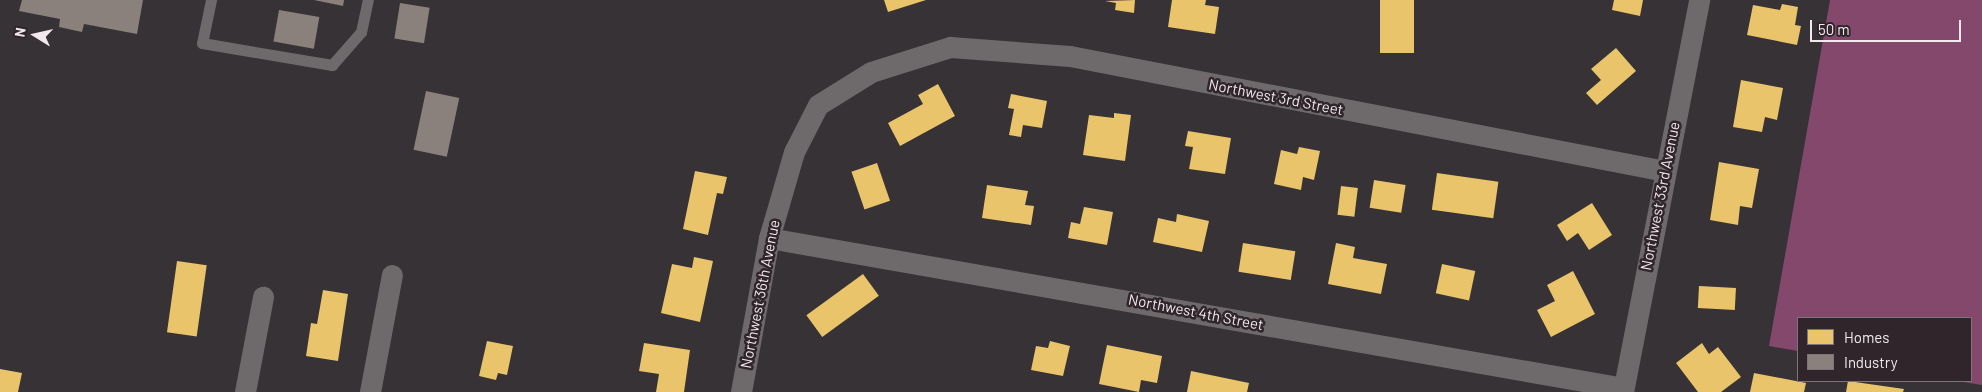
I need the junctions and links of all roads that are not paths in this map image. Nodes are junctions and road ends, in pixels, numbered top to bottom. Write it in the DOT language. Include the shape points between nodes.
graph roads {
  1 [pos="211,0"];
  2 [pos="368,0"];
  3 [pos="1699,0"];
  4 [pos="888,66"];
  5 [pos="1665,170"];
  6 [pos="769,238"];
  7 [pos="392,275"];
  8 [pos="263,297"];
  9 [pos="1623,390"];
  10 [pos="245,392"];
  11 [pos="370,392"];
  12 [pos="741,392"];
  1 -- 2 [label="lane" via="202,43 332,65 361,32"];
  3 -- 5 [label="street, Northwest 33rd Avenue"];
  4 -- 5 [label="street, Northwest 3rd Street" via="950,47 1070,56"];
  4 -- 6 [label="street, Northwest 36th Avenue" via="871,72 818,105 794,152"];
  5 -- 9 [label="street, Northwest 33rd Avenue"];
  6 -- 9 [label="street, Northwest 4th Street"];
  6 -- 12 [label="street, Northwest 36th Avenue"];
  7 -- 11 [label="street"];
  8 -- 10 [label="street"];
}
